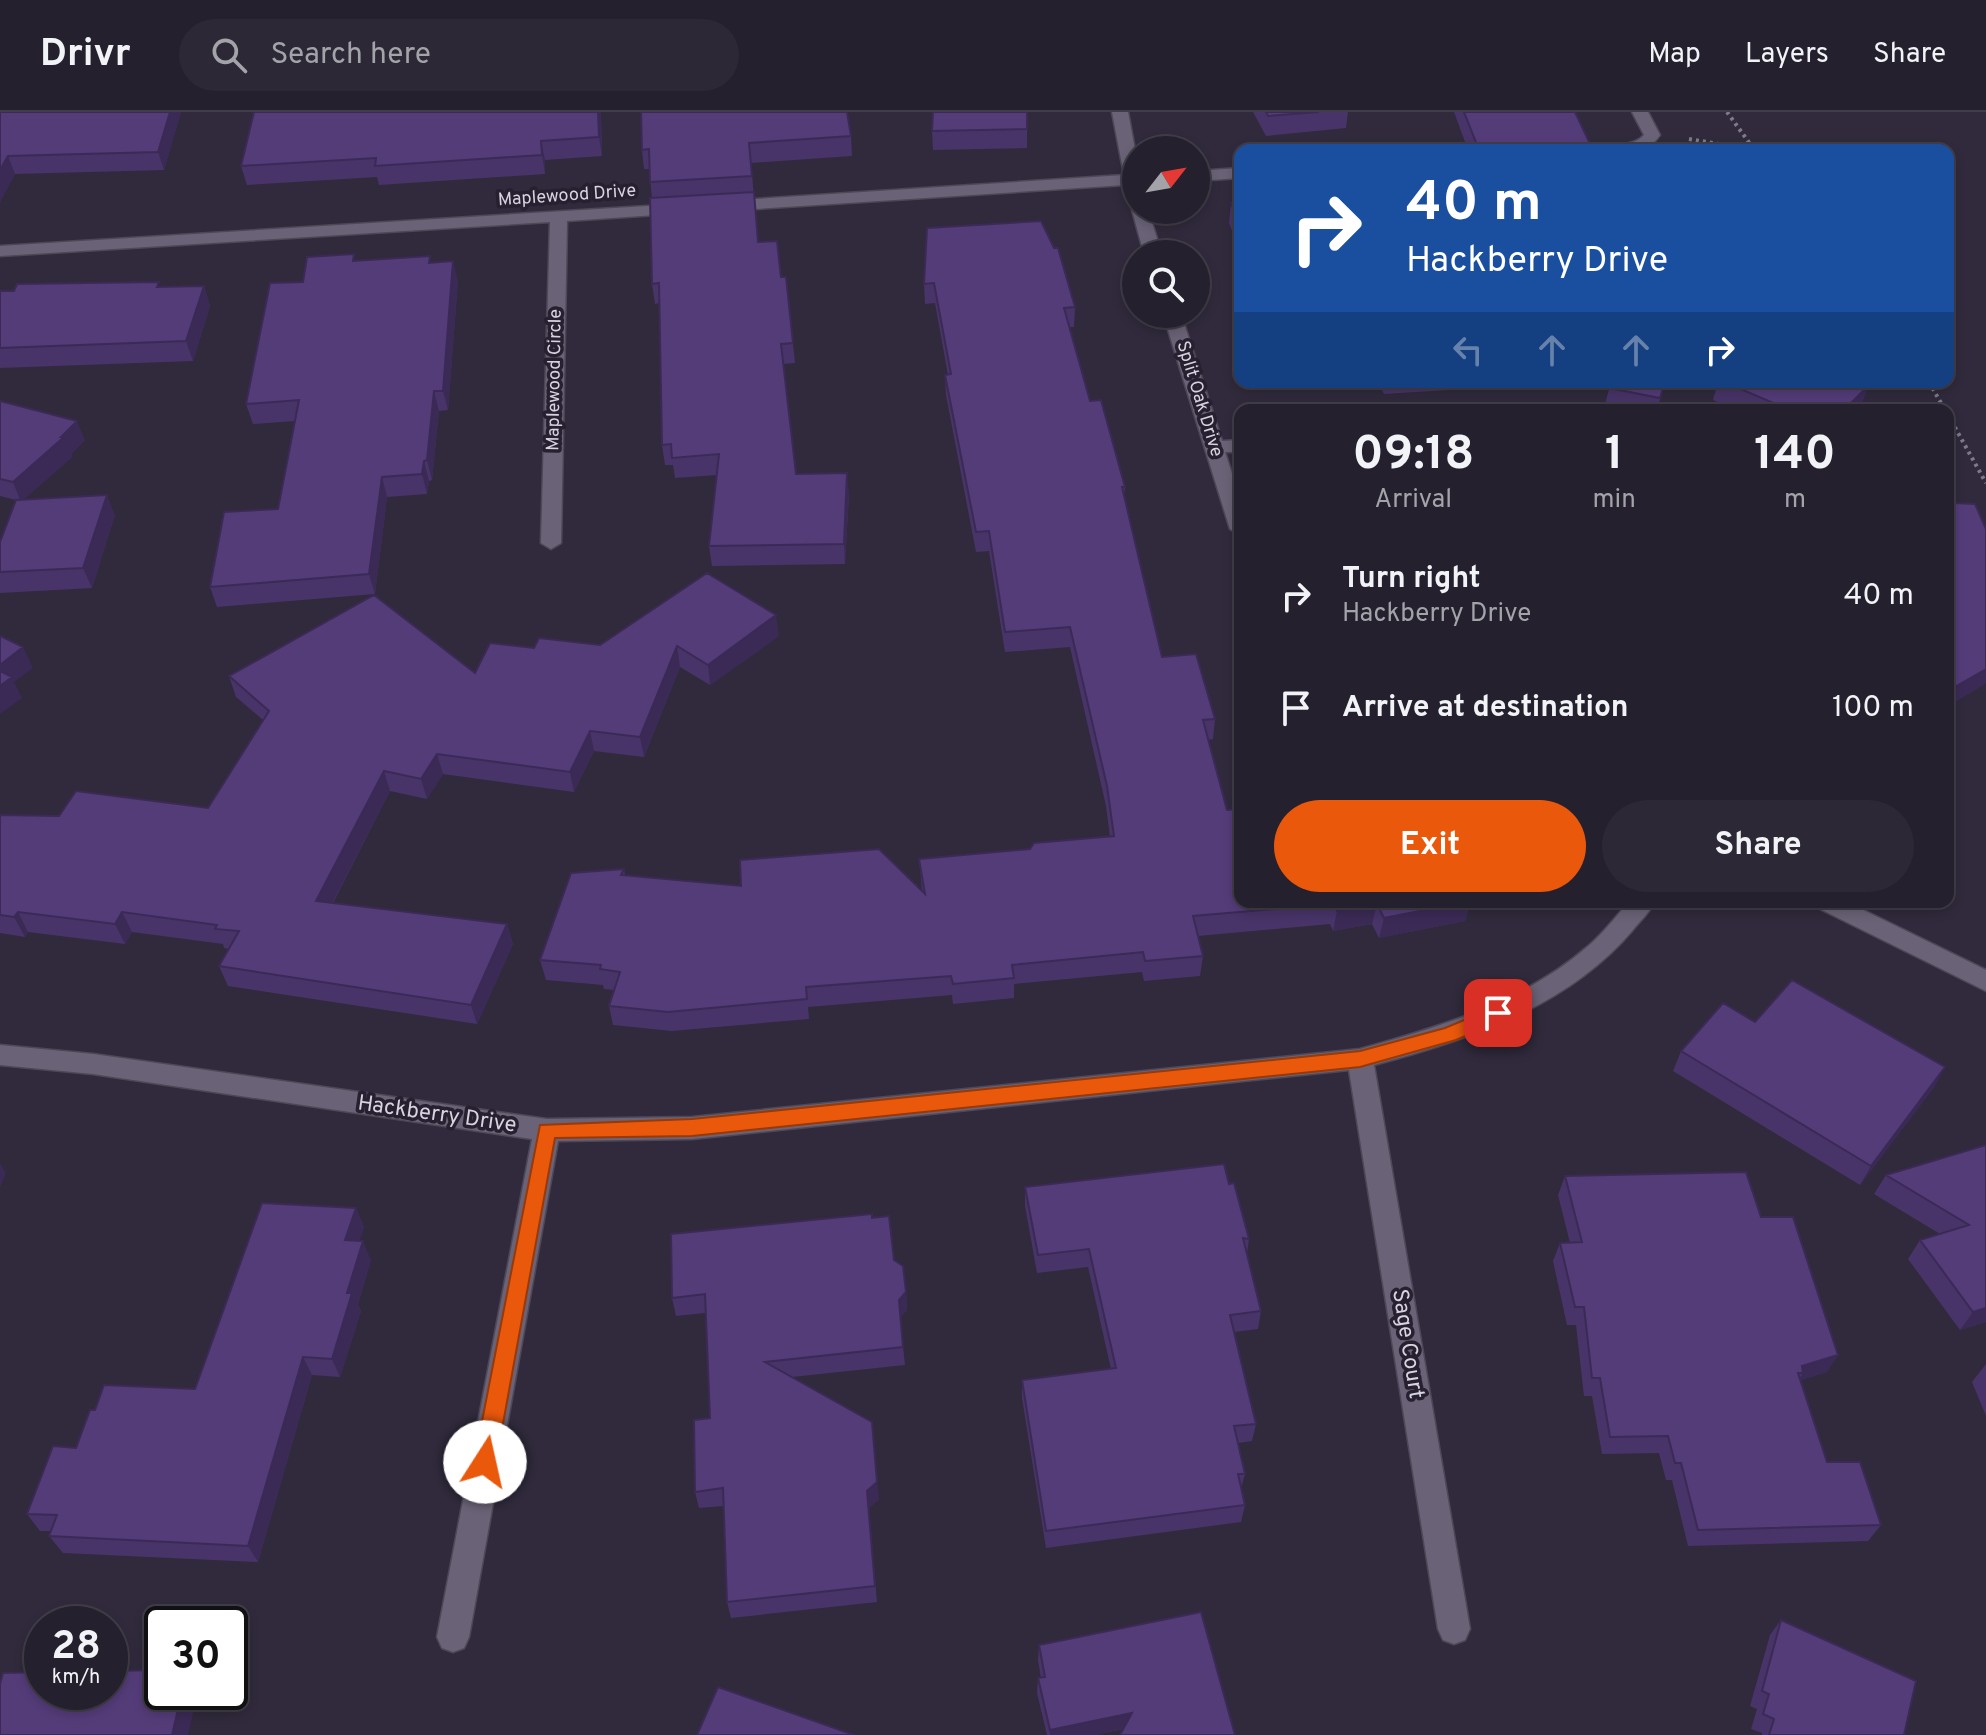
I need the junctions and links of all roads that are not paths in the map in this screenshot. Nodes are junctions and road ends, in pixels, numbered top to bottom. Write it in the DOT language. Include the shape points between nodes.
graph roads {
  1 [pos="1120,112"];
  2 [pos="1640,112"];
  3 [pos="1125,136"];
  4 [pos="1645,144"];
  5 [pos="1234,173"];
  6 [pos="1210,175"];
  7 [pos="1122,181"];
  8 [pos="559,216"];
  9 [pos="0,251"];
  10 [pos="1176,328"];
  11 [pos="1234,446"];
  12 [pos="1213,447"];
  13 [pos="1234,511"];
  14 [pos="551,543"];
  15 [pos="1637,908"];
  16 [pos="1838,908"];
  17 [pos="1986,981"];
  18 [pos="0,1055"];
  19 [pos="1360,1059"];
  20 [pos="547,1130"];
  21 [pos="1454,1629"];
  22 [pos="453,1637"];
  1 -- 3 [label="street"];
  2 -- 4 [label="street" via="1652,135"];
  5 -- 6 [label="street"];
  7 -- 8 [label="street, Maplewood Drive"];
  8 -- 9 [label="street, Maplewood Drive"];
  8 -- 14 [label="street, Maplewood Circle"];
  10 -- 12 [label="street, Split Oak Drive"];
  11 -- 12 [label="street"];
  12 -- 13 [label="street, Split Oak Drive"];
  15 -- 19 [label="street, Hackberry Drive" via="1590,959 1523,1003 1450,1035"];
  16 -- 17 [label="street"];
  18 -- 20 [label="street, Hackberry Drive"];
  19 -- 20 [label="street, Hackberry Drive" via="692,1128"];
  19 -- 21 [label="street, Sage Court"];
  20 -- 22 [label="street"];
}
